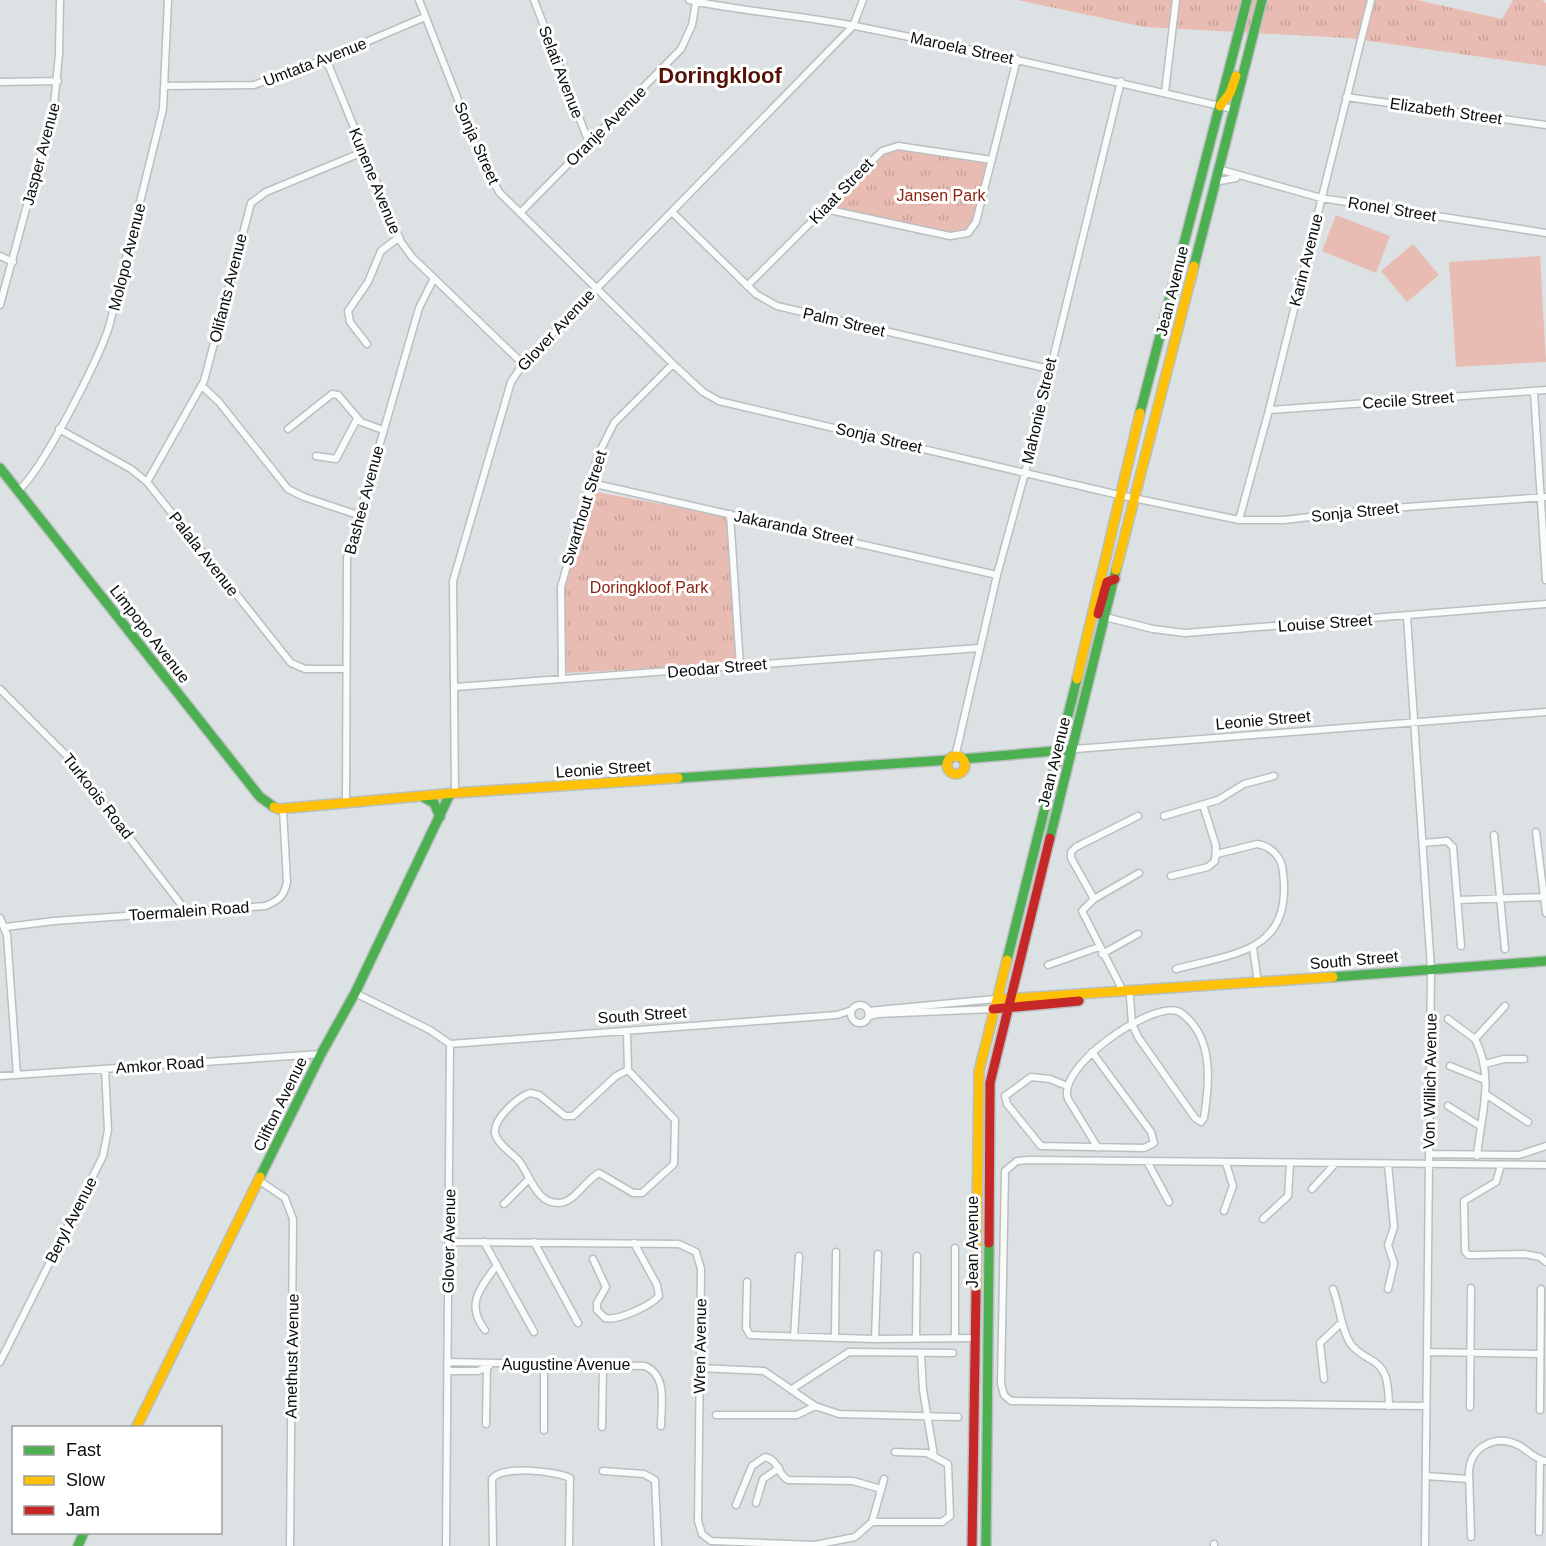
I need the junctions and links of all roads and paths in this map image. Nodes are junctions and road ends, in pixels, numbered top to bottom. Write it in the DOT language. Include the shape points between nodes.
graph roads {
  1 [pos="60,0"];
  2 [pos="168,0"];
  3 [pos="418,0"];
  4 [pos="534,0"];
  5 [pos="863,0"];
  6 [pos="1247,0"];
  7 [pos="1262,0"];
  8 [pos="1371,0"];
  9 [pos="692,1"];
  10 [pos="1176,4"];
  11 [pos="425,17"];
  12 [pos="853,26"];
  13 [pos="1249,50"];
  14 [pos="326,59"];
  15 [pos="1017,59"];
  16 [pos="57,81"];
  17 [pos="1121,81"];
  18 [pos="0,82"];
  19 [pos="165,86"];
  20 [pos="1165,92"];
  21 [pos="1346,97"];
  22 [pos="1219,106"];
  23 [pos="1233,109"];
  24 [pos="1546,125"];
  25 [pos="589,143"];
  26 [pos="363,152"];
  27 [pos="992,160"];
  28 [pos="1218,169"];
  29 [pos="1240,177"];
  30 [pos="1214,183"];
  31 [pos="1321,198"];
  32 [pos="825,209"];
  33 [pos="672,212"];
  34 [pos="520,213"];
  35 [pos="1546,232"];
  36 [pos="398,238"];
  37 [pos="1200,240"];
  38 [pos="0,255"];
  39 [pos="13,262"];
  40 [pos="434,278"];
  41 [pos="747,286"];
  42 [pos="596,288"];
  43 [pos="1171,294"];
  44 [pos="0,304"];
  45 [pos="367,344"];
  46 [pos="523,364"];
  47 [pos="673,364"];
  48 [pos="1048,369"];
  49 [pos="202,386"];
  50 [pos="1546,390"];
  51 [pos="1534,392"];
  52 [pos="1269,410"];
  53 [pos="357,419"];
  54 [pos="59,429"];
  55 [pos="288,429"];
  56 [pos="383,429"];
  57 [pos="316,456"];
  58 [pos="0,468"];
  59 [pos="1025,473"];
  60 [pos="147,482"];
  61 [pos="591,483"];
  62 [pos="18,491"];
  63 [pos="1119,495"];
  64 [pos="1543,497"];
  65 [pos="1134,499"];
  66 [pos="730,514"];
  67 [pos="358,515"];
  68 [pos="1239,520"];
  69 [pos="997,575"];
  70 [pos="1115,579"];
  71 [pos="1546,580"];
  72 [pos="1546,604"];
  73 [pos="1105,617"];
  74 [pos="1407,617"];
  75 [pos="1088,632"];
  76 [pos="979,648"];
  77 [pos="740,666"];
  78 [pos="346,669"];
  79 [pos="562,679"];
  80 [pos="455,687"];
  81 [pos="0,689"];
  82 [pos="1546,712"];
  83 [pos="1414,723"];
  84 [pos="1075,749"];
  85 [pos="1061,750"];
  86 [pos="983,758"];
  87 [pos="955,761"];
  88 [pos="963,771"];
  89 [pos="1274,776"];
  90 [pos="453,794"];
  91 [pos="423,797"];
  92 [pos="346,803"];
  93 [pos="1203,805"];
  94 [pos="283,810"];
  95 [pos="1138,816"];
  96 [pos="1164,816"];
  97 [pos="440,817"];
  98 [pos="1536,832"];
  99 [pos="1494,835"];
  100 [pos="1423,843"];
  101 [pos="1217,854"];
  102 [pos="1139,873"];
  103 [pos="1171,876"];
  104 [pos="1500,896"];
  105 [pos="1544,897"];
  106 [pos="1094,899"];
  107 [pos="1458,900"];
  108 [pos="186,911"];
  109 [pos="1546,913"];
  110 [pos="0,918"];
  111 [pos="6,927"];
  112 [pos="1138,934"];
  113 [pos="1461,946"];
  114 [pos="1099,947"];
  115 [pos="1253,948"];
  116 [pos="1505,949"];
  117 [pos="1102,954"];
  118 [pos="1546,961"];
  119 [pos="1048,964"];
  120 [pos="1176,969"];
  121 [pos="1431,969"];
  122 [pos="1257,983"];
  123 [pos="355,993"];
  124 [pos="1127,994"];
  125 [pos="1009,1003"];
  126 [pos="994,1004"];
  127 [pos="1505,1006"];
  128 [pos="852,1010"];
  129 [pos="868,1014"];
  130 [pos="837,1015"];
  131 [pos="1448,1019"];
  132 [pos="853,1020"];
  133 [pos="1132,1024"];
  134 [pos="627,1032"];
  135 [pos="1475,1039"];
  136 [pos="450,1044"];
  137 [pos="1092,1052"];
  138 [pos="321,1054"];
  139 [pos="1524,1059"];
  140 [pos="1485,1064"];
  141 [pos="1450,1066"];
  142 [pos="105,1069"];
  143 [pos="628,1070"];
  144 [pos="17,1075"];
  145 [pos="0,1076"];
  146 [pos="1485,1080"];
  147 [pos="1067,1086"];
  148 [pos="1487,1095"];
  149 [pos="1448,1106"];
  150 [pos="1528,1122"];
  151 [pos="1480,1126"];
  152 [pos="1546,1146"];
  153 [pos="1098,1148"];
  154 [pos="1429,1154"];
  155 [pos="1477,1156"];
  156 [pos="976,1161"];
  157 [pos="988,1161"];
  158 [pos="1148,1163"];
  159 [pos="1226,1163"];
  160 [pos="1429,1163"];
  161 [pos="1290,1164"];
  162 [pos="1388,1164"];
  163 [pos="1334,1165"];
  164 [pos="1501,1165"];
  165 [pos="1546,1165"];
  166 [pos="528,1180"];
  167 [pos="260,1181"];
  168 [pos="1312,1189"];
  169 [pos="1169,1202"];
  170 [pos="504,1204"];
  171 [pos="1224,1211"];
  172 [pos="1263,1220"];
  173 [pos="449,1242"];
  174 [pos="484,1242"];
  175 [pos="534,1242"];
  176 [pos="634,1244"];
  177 [pos="955,1248"];
  178 [pos="836,1252"];
  179 [pos="878,1254"];
  180 [pos="800,1256"];
  181 [pos="917,1256"];
  182 [pos="593,1259"];
  183 [pos="1546,1262"];
  184 [pos="497,1265"];
  185 [pos="747,1282"];
  186 [pos="1471,1288"];
  187 [pos="1333,1289"];
  188 [pos="1388,1289"];
  189 [pos="1541,1289"];
  190 [pos="578,1323"];
  191 [pos="1341,1323"];
  192 [pos="485,1330"];
  193 [pos="534,1332"];
  194 [pos="794,1337"];
  195 [pos="916,1337"];
  196 [pos="955,1337"];
  197 [pos="835,1338"];
  198 [pos="975,1338"];
  199 [pos="875,1339"];
  200 [pos="1427,1352"];
  201 [pos="1471,1352"];
  202 [pos="921,1353"];
  203 [pos="953,1353"];
  204 [pos="1540,1354"];
  205 [pos="0,1362"];
  206 [pos="447,1362"];
  207 [pos="488,1365"];
  208 [pos="544,1365"];
  209 [pos="603,1365"];
  210 [pos="700,1368"];
  211 [pos="447,1371"];
  212 [pos="1324,1379"];
  213 [pos="1544,1384"];
  214 [pos="792,1389"];
  215 [pos="815,1406"];
  216 [pos="1389,1406"];
  217 [pos="1426,1406"];
  218 [pos="1470,1407"];
  219 [pos="1540,1410"];
  220 [pos="716,1415"];
  221 [pos="928,1417"];
  222 [pos="958,1417"];
  223 [pos="486,1424"];
  224 [pos="136,1426"];
  225 [pos="661,1426"];
  226 [pos="602,1427"];
  227 [pos="544,1430"];
  228 [pos="895,1452"];
  229 [pos="934,1455"];
  230 [pos="1543,1460"];
  231 [pos="779,1468"];
  232 [pos="603,1471"];
  233 [pos="1426,1476"];
  234 [pos="884,1479"];
  235 [pos="1469,1479"];
  236 [pos="881,1489"];
  237 [pos="756,1503"];
  238 [pos="736,1505"];
  239 [pos="872,1522"];
  240 [pos="1539,1532"];
  241 [pos="1471,1537"];
  242 [pos="834,1544"];
  243 [pos="984,1545"];
  244 [pos="290,1546"];
  245 [pos="446,1546"];
  246 [pos="493,1546"];
  247 [pos="569,1546"];
  248 [pos="658,1546"];
  249 [pos="972,1546"];
  250 [pos="1425,1546"];
  1 -- 16 [label="street, Jasper Avenue"];
  2 -- 19 [label="street, Molopo Avenue"];
  3 -- 11 [label="street, Sonja Street"];
  4 -- 25 [label="street, Selati Avenue"];
  5 -- 12 [label="street, Glover Avenue"];
  6 -- 22 [label="main road, Jean Avenue"];
  7 -- 13 [label="main road, Jean Avenue"];
  8 -- 21 [label="street, Karin Avenue"];
  9 -- 12 [label="street, Maroela Street"];
  9 -- 25 [label="street, Oranje Avenue" via="692,25 681,49"];
  10 -- 20 [label="street"];
  11 -- 14 [label="street, Umtata Avenue"];
  11 -- 34 [label="street, Sonja Street" via="489,175"];
  12 -- 15 [label="street, Maroela Street"];
  12 -- 33 [label="street, Glover Avenue"];
  13 -- 22 [label="main road" via="1230,93"];
  13 -- 23 [label="main road, Jean Avenue"];
  14 -- 19 [label="street, Umtata Avenue" via="254,85"];
  14 -- 26 [label="street, Kunene Avenue"];
  15 -- 17 [label="street, Maroela Street"];
  15 -- 27 [label="street"];
  16 -- 18 [label="street"];
  16 -- 39 [label="street, Jasper Avenue"];
  17 -- 20 [label="street, Maroela Street"];
  17 -- 48 [label="street, Mahonie Street"];
  19 -- 54 [label="street, Molopo Avenue" via="158,135 109,327"];
  20 -- 22 [label="street, Maroela Street"];
  21 -- 24 [label="street, Elizabeth Street"];
  21 -- 31 [label="street, Karin Avenue"];
  22 -- 23 [label="street, Maroela Street"];
  22 -- 43 [label="main road, Jean Avenue"];
  23 -- 28 [label="main road, Jean Avenue"];
  25 -- 34 [label="street, Oranje Avenue"];
  26 -- 36 [label="street, Kunene Avenue"];
  26 -- 49 [label="street, Olifants Avenue" via="266,192 251,203"];
  27 -- 32 [label="street, Kiaat Street" via="890,147 870,161"];
  27 -- 32 [label="street" via="974,226 966,234 950,236"];
  28 -- 29 [label="street, Ronel Street"];
  28 -- 30 [label="main road, Jean Avenue"];
  29 -- 30 [label="street, Ronel Street"];
  29 -- 31 [label="street, Ronel Street"];
  30 -- 37 [label="main road, Jean Avenue"];
  31 -- 35 [label="street, Ronel Street"];
  31 -- 52 [label="street, Karin Avenue"];
  32 -- 41 [label="street, Kiaat Street"];
  33 -- 41 [label="street, Palm Street"];
  33 -- 42 [label="street, Glover Avenue"];
  34 -- 42 [label="street, Sonja Street"];
  36 -- 40 [label="street, Kunene Avenue"];
  36 -- 45 [label="street" via="381,251 368,282 348,311 348,318"];
  37 -- 43 [label="main road" via="1190,244 1178,287"];
  37 -- 65 [label="main road, Jean Avenue"];
  38 -- 39 [label="street"];
  39 -- 44 [label="street, Jasper Avenue"];
  40 -- 46 [label="street, Kunene Avenue"];
  40 -- 56 [label="street, Bashee Avenue" via="418,308"];
  41 -- 48 [label="street, Palm Street" via="777,306"];
  42 -- 46 [label="street, Glover Avenue"];
  42 -- 47 [label="street, Sonja Street"];
  43 -- 63 [label="main road, Jean Avenue"];
  46 -- 80 [label="street, Glover Avenue" via="511,382 502,408 455,571"];
  47 -- 59 [label="street, Sonja Street" via="719,401"];
  47 -- 61 [label="street, Swarthout Street" via="614,423 598,455"];
  48 -- 59 [label="street, Mahonie Street"];
  49 -- 60 [label="street, Olifants Avenue"];
  49 -- 67 [label="street" via="288,489"];
  50 -- 51 [label="street, Cecile Street"];
  51 -- 52 [label="street, Cecile Street"];
  51 -- 64 [label="street"];
  52 -- 68 [label="street, Karin Avenue"];
  53 -- 55 [label="street" via="338,395 332,394"];
  53 -- 56 [label="street"];
  53 -- 57 [label="street" via="336,459"];
  54 -- 60 [label="street, Palala Avenue"];
  54 -- 62 [label="street, Molopo Avenue"];
  56 -- 67 [label="street, Bashee Avenue"];
  58 -- 62 [label="main road, Limpopo Avenue"];
  59 -- 63 [label="street, Sonja Street"];
  59 -- 69 [label="street, Mahonie Street"];
  60 -- 78 [label="street, Palala Avenue" via="286,659 305,669"];
  61 -- 66 [label="street, Jakaranda Street"];
  61 -- 79 [label="street, Swarthout Street" via="561,587"];
  62 -- 94 [label="main road, Limpopo Avenue" via="260,797"];
  63 -- 65 [label="street, Sonja Street"];
  63 -- 75 [label="main road, Jean Avenue"];
  64 -- 68 [label="street, Sonja Street" via="1284,520"];
  64 -- 71 [label="street"];
  65 -- 68 [label="street, Sonja Street"];
  65 -- 70 [label="main road, Jean Avenue"];
  66 -- 69 [label="street, Jakaranda Street"];
  66 -- 77 [label="street"];
  67 -- 78 [label="street, Bashee Avenue" via="346,566"];
  69 -- 76 [label="street, Mahonie Street"];
  70 -- 73 [label="main road, Jean Avenue"];
  70 -- 75 [label="main road" via="1107,582 1096,622"];
  72 -- 74 [label="street, Louise Street"];
  73 -- 74 [label="street, Louise Street" via="1185,633"];
  73 -- 84 [label="main road, Jean Avenue"];
  74 -- 83 [label="street, Von Willich Avenue"];
  75 -- 85 [label="main road, Jean Avenue"];
  76 -- 77 [label="street, Deodar Street"];
  76 -- 87 [label="street, Mahonie Street"];
  77 -- 79 [label="street, Deodar Street"];
  78 -- 92 [label="street, Bashee Avenue"];
  79 -- 80 [label="street, Deodar Street"];
  80 -- 90 [label="street, Glover Avenue"];
  81 -- 108 [label="street, Turkoois Road" via="66,755"];
  82 -- 83 [label="street, Leonie Street"];
  83 -- 84 [label="street, Leonie Street"];
  83 -- 100 [label="street, Von Willich Avenue"];
  84 -- 85 [label="main road, Leonie Street"];
  84 -- 125 [label="main road, Jean Avenue"];
  85 -- 86 [label="main road, Leonie Street"];
  85 -- 126 [label="main road, Jean Avenue"];
  86 -- 87 [label="main road, Leonie Street"];
  86 -- 88 [label="main road, Leonie Street"];
  87 -- 88 [label="main road"];
  87 -- 88 [label="main road" via="957,774"];
  87 -- 90 [label="main road, Leonie Street"];
  89 -- 93 [label="street" via="1244,783"];
  90 -- 91 [label="main road, Leonie Street"];
  90 -- 97 [label="main road, Clifton Avenue"];
  91 -- 92 [label="main road, Leonie Street"];
  91 -- 97 [label="main road" via="434,804"];
  92 -- 94 [label="main road, Leonie Street"];
  93 -- 96 [label="street"];
  93 -- 101 [label="street"];
  94 -- 108 [label="street, Toermalein Road" via="287,882 282,897 265,906"];
  95 -- 106 [label="street" via="1071,852"];
  97 -- 123 [label="main road, Clifton Avenue"];
  98 -- 105 [label="street"];
  99 -- 104 [label="street"];
  100 -- 107 [label="street" via="1452,844"];
  100 -- 121 [label="street, Von Willich Avenue"];
  101 -- 103 [label="street" via="1208,867"];
  101 -- 115 [label="street" via="1257,844 1271,850 1282,864 1280,919"];
  102 -- 106 [label="street"];
  104 -- 105 [label="street"];
  104 -- 107 [label="street"];
  104 -- 116 [label="street"];
  105 -- 109 [label="street"];
  106 -- 114 [label="street" via="1083,908 1082,915"];
  107 -- 113 [label="street"];
  108 -- 111 [label="street, Toermalein Road"];
  110 -- 111 [label="street"];
  111 -- 144 [label="street"];
  112 -- 117 [label="street"];
  114 -- 117 [label="street"];
  114 -- 119 [label="street"];
  115 -- 120 [label="street"];
  115 -- 122 [label="street"];
  117 -- 124 [label="street"];
  118 -- 121 [label="main road, South Street"];
  121 -- 122 [label="main road, South Street"];
  121 -- 154 [label="street, Von Willich Avenue"];
  122 -- 124 [label="main road, South Street"];
  123 -- 136 [label="street"];
  123 -- 138 [label="main road, Clifton Avenue"];
  124 -- 125 [label="main road, South Street"];
  124 -- 133 [label="street"];
  125 -- 126 [label="main road, South Street"];
  125 -- 157 [label="main road, Jean Avenue" via="990,1083"];
  126 -- 129 [label="street, South Street"];
  126 -- 156 [label="main road, Jean Avenue" via="977,1083"];
  127 -- 135 [label="street"];
  128 -- 129 [label="street" via="858,1005"];
  128 -- 130 [label="street, South Street"];
  128 -- 132 [label="street"];
  129 -- 132 [label="street" via="860,1023"];
  130 -- 132 [label="street, South Street"];
  130 -- 134 [label="street, South Street"];
  131 -- 135 [label="street"];
  133 -- 133 [label="street" via="1195,1118 1202,1122 1207,1056 1198,1030 1175,1010"];
  133 -- 137 [label="street"];
  134 -- 136 [label="street, South Street"];
  134 -- 143 [label="street"];
  135 -- 140 [label="street"];
  136 -- 173 [label="street, Glover Avenue"];
  137 -- 147 [label="street"];
  137 -- 153 [label="street" via="1155,1141 1144,1148"];
  138 -- 142 [label="street, Amkor Road"];
  138 -- 167 [label="main road, Clifton Avenue"];
  139 -- 140 [label="street"];
  140 -- 146 [label="street"];
  141 -- 146 [label="street"];
  142 -- 144 [label="street, Amkor Road"];
  142 -- 205 [label="street, Beryl Avenue" via="108,1130 103,1155"];
  143 -- 166 [label="street" via="616,1076 573,1116 565,1116 530,1093 501,1117 496,1136 521,1164"];
  143 -- 166 [label="street" via="675,1120 676,1154 672,1167 648,1189 637,1193 598,1173 566,1201 558,1203 543,1197"];
  144 -- 145 [label="street, Amkor Road"];
  146 -- 148 [label="street"];
  147 -- 153 [label="street" via="1070,1103"];
  147 -- 153 [label="street" via="1031,1077 1005,1098 1043,1147"];
  148 -- 150 [label="street"];
  148 -- 151 [label="street"];
  149 -- 151 [label="street"];
  151 -- 155 [label="street"];
  152 -- 155 [label="street" via="1519,1155"];
  154 -- 155 [label="street"];
  154 -- 160 [label="street, Von Willich Avenue"];
  156 -- 157 [label="main road"];
  156 -- 198 [label="main road, Jean Avenue"];
  157 -- 243 [label="main road, Jean Avenue"];
  158 -- 159 [label="street"];
  158 -- 169 [label="street"];
  158 -- 216 [label="street" via="1022,1160 1005,1171 1001,1384 1008,1399 1022,1403"];
  159 -- 161 [label="street"];
  159 -- 171 [label="street" via="1233,1186"];
  160 -- 162 [label="street"];
  160 -- 164 [label="street"];
  160 -- 200 [label="street, Von Willich Avenue"];
  161 -- 163 [label="street"];
  161 -- 172 [label="street" via="1288,1196"];
  162 -- 163 [label="street"];
  162 -- 188 [label="street" via="1394,1227 1388,1245 1394,1264"];
  163 -- 168 [label="street"];
  164 -- 165 [label="street"];
  164 -- 183 [label="street" via="1496,1182 1464,1201 1465,1251 1468,1255 1533,1255"];
  166 -- 170 [label="street"];
  167 -- 224 [label="main road, Clifton Avenue"];
  167 -- 244 [label="street, Amethust Avenue" via="285,1198 293,1219"];
  173 -- 174 [label="street, Wren Avenue"];
  173 -- 206 [label="street, Glover Avenue"];
  174 -- 175 [label="street, Wren Avenue"];
  174 -- 184 [label="street"];
  175 -- 176 [label="street, Wren Avenue"];
  175 -- 190 [label="street"];
  176 -- 182 [label="street" via="659,1296 615,1318 605,1318 597,1310 606,1287"];
  176 -- 210 [label="street, Wren Avenue" via="679,1244 692,1248 698,1255"];
  177 -- 196 [label="street"];
  178 -- 197 [label="street"];
  179 -- 199 [label="street"];
  180 -- 194 [label="street"];
  181 -- 195 [label="street"];
  184 -- 192 [label="street" via="475,1304 475,1315"];
  184 -- 193 [label="street"];
  185 -- 194 [label="street" via="748,1333"];
  186 -- 201 [label="street"];
  187 -- 191 [label="street"];
  189 -- 204 [label="street"];
  191 -- 212 [label="street" via="1320,1343"];
  191 -- 216 [label="street" via="1354,1348 1383,1369 1388,1379"];
  194 -- 197 [label="street"];
  195 -- 196 [label="street"];
  195 -- 199 [label="street"];
  196 -- 198 [label="street"];
  197 -- 199 [label="street"];
  198 -- 249 [label="main road, Jean Avenue"];
  200 -- 201 [label="street"];
  200 -- 217 [label="street, Von Willich Avenue"];
  201 -- 204 [label="street"];
  201 -- 218 [label="street"];
  202 -- 203 [label="street"];
  202 -- 214 [label="street" via="849,1352"];
  202 -- 221 [label="street"];
  204 -- 213 [label="street"];
  206 -- 207 [label="street, Augustine Avenue"];
  206 -- 211 [label="street, Glover Avenue"];
  207 -- 208 [label="street, Augustine Avenue"];
  207 -- 211 [label="street, Augustine Avenue" via="478,1371"];
  207 -- 223 [label="street"];
  208 -- 209 [label="street, Augustine Avenue"];
  208 -- 227 [label="street"];
  209 -- 225 [label="street, Augustine Avenue" via="638,1365 656,1372 661,1387"];
  209 -- 226 [label="street"];
  210 -- 214 [label="street" via="764,1371"];
  210 -- 242 [label="street, Wren Avenue" via="698,1507 702,1534 722,1544"];
  211 -- 245 [label="street, Glover Avenue"];
  213 -- 219 [label="street"];
  214 -- 215 [label="street"];
  215 -- 220 [label="street" via="797,1414"];
  215 -- 221 [label="street" via="845,1415"];
  216 -- 217 [label="street"];
  217 -- 233 [label="street, Von Willich Avenue"];
  221 -- 222 [label="street"];
  221 -- 229 [label="street"];
  228 -- 229 [label="street"];
  229 -- 239 [label="street" via="950,1467 948,1519 933,1523"];
  230 -- 235 [label="street" via="1515,1444 1488,1443 1473,1454"];
  230 -- 240 [label="street"];
  231 -- 236 [label="street" via="788,1480 853,1481"];
  231 -- 237 [label="street" via="763,1479"];
  231 -- 238 [label="street" via="769,1457 756,1460"];
  232 -- 248 [label="street" via="644,1474 655,1480"];
  233 -- 235 [label="street"];
  233 -- 250 [label="street, Von Willich Avenue"];
  234 -- 236 [label="street"];
  235 -- 241 [label="street"];
  236 -- 239 [label="street"];
  239 -- 242 [label="street, Wren Avenue" via="855,1537"];
  246 -- 247 [label="street" via="492,1479 500,1472 514,1471 570,1478"];
}
